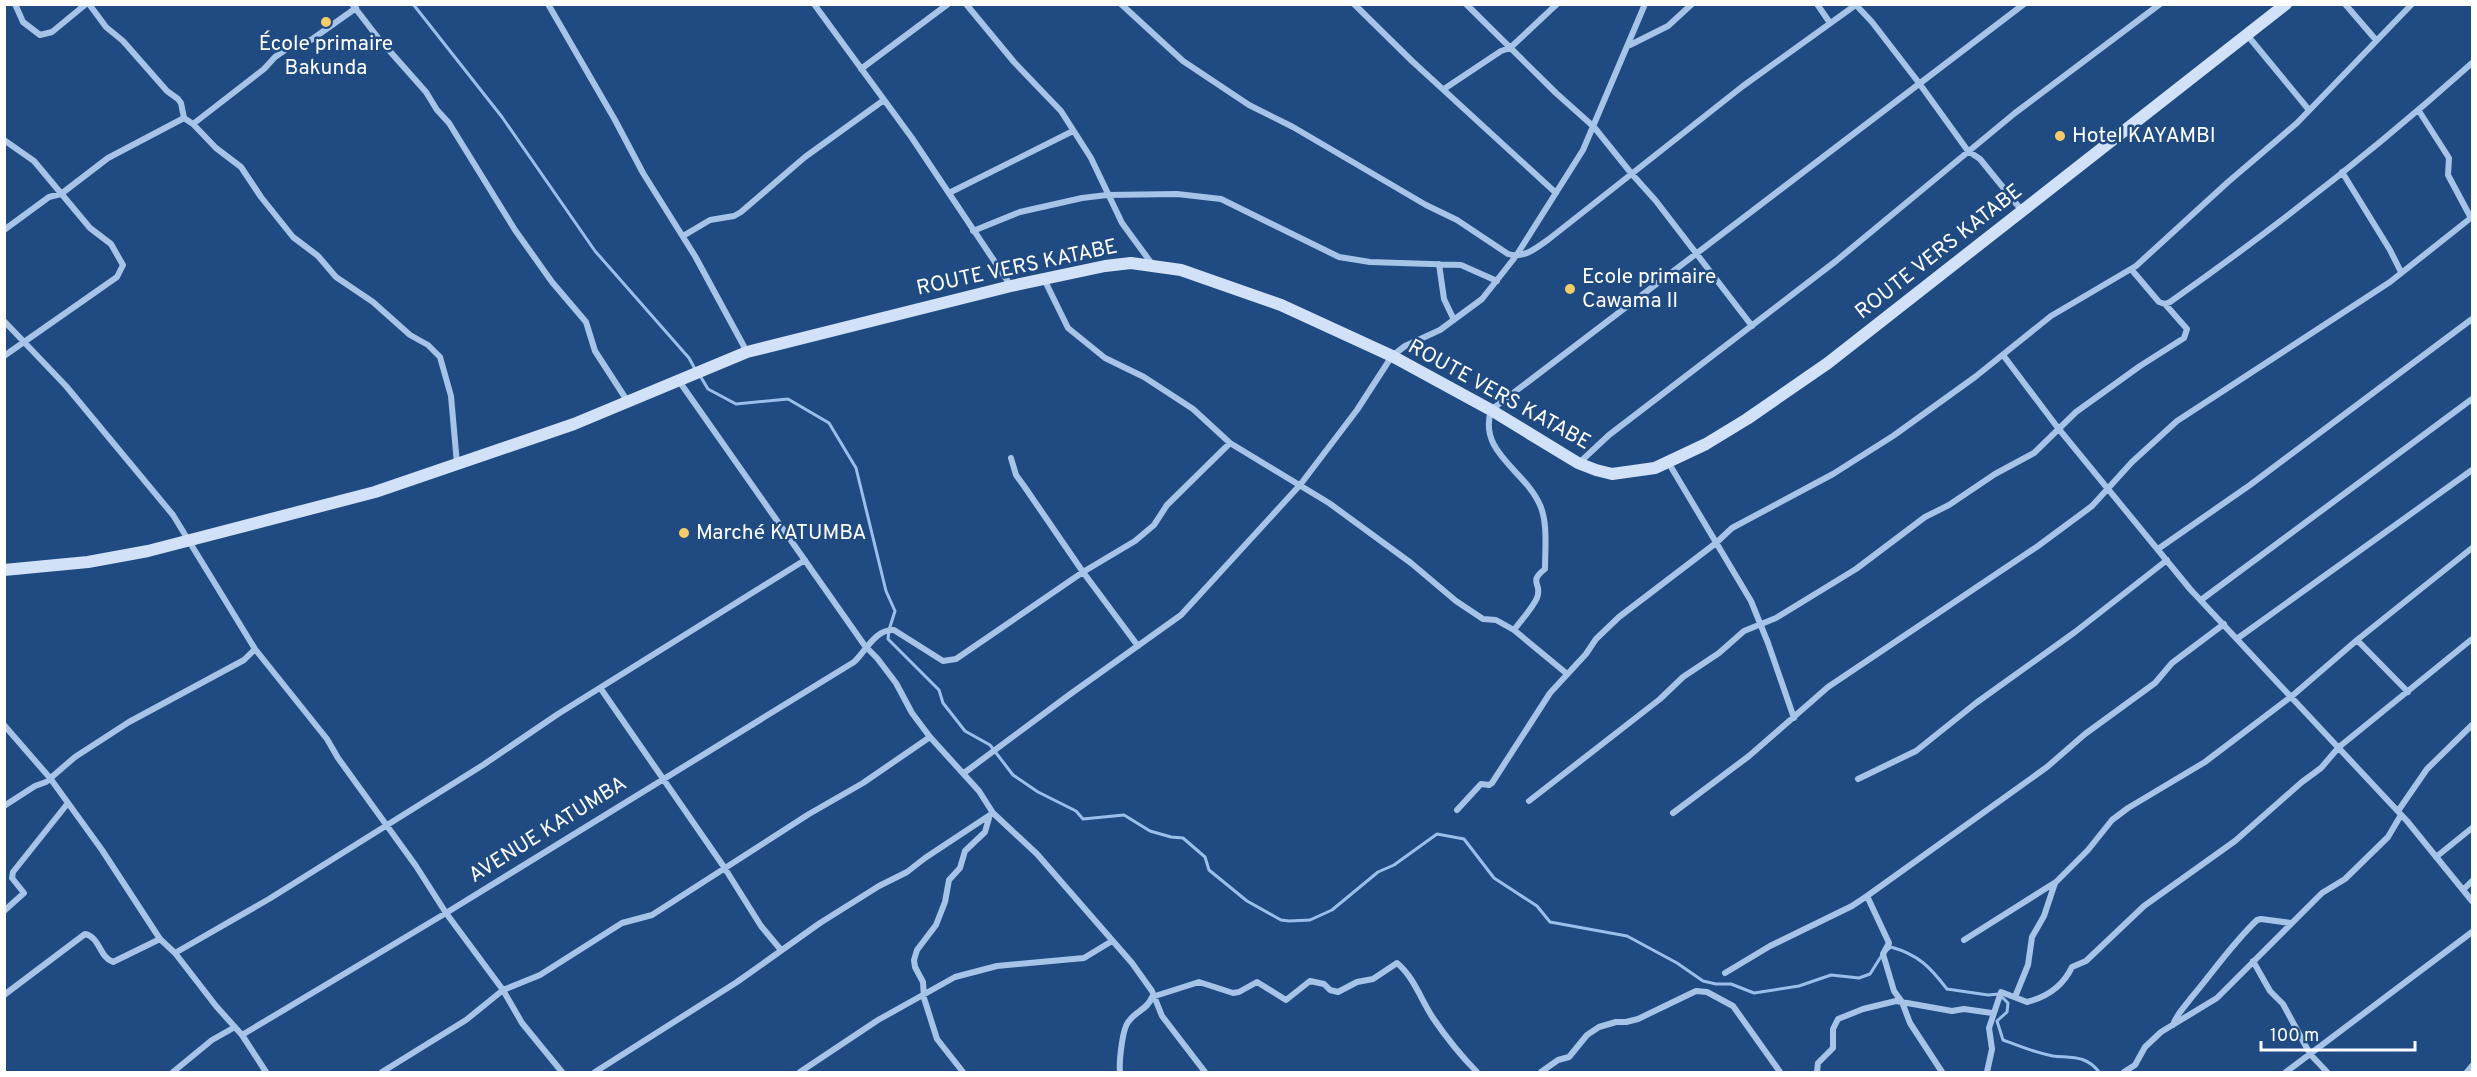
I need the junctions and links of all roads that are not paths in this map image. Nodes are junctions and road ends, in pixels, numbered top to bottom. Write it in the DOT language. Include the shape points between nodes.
graph roads {
  1 [pos="15,4"];
  2 [pos="88,4"];
  3 [pos="548,4"];
  4 [pos="814,4"];
  5 [pos="948,4"];
  6 [pos="966,4"];
  7 [pos="1121,4"];
  8 [pos="1353,4"];
  9 [pos="1466,4"];
  10 [pos="1557,4"];
  11 [pos="1645,4"];
  12 [pos="1692,4"];
  13 [pos="1816,4"];
  14 [pos="2024,4"];
  15 [pos="2160,4"];
  16 [pos="2286,4"];
  17 [pos="2345,4"];
  18 [pos="2412,4"];
  19 [pos="1857,5"];
  20 [pos="354,6"];
  21 [pos="1830,23"];
  22 [pos="2248,36"];
  23 [pos="2376,40"];
  24 [pos="1630,45"];
  25 [pos="1510,48"];
  26 [pos="2472,63"];
  27 [pos="861,69"];
  28 [pos="1919,83"];
  29 [pos="1444,89"];
  30 [pos="884,100"];
  31 [pos="2309,110"];
  32 [pos="2419,111"];
  33 [pos="184,118"];
  34 [pos="194,124"];
  35 [pos="1594,127"];
  36 [pos="1073,130"];
  37 [pos="4,140"];
  38 [pos="1968,151"];
  39 [pos="2342,172"];
  40 [pos="1631,173"];
  41 [pos="949,193"];
  42 [pos="1556,193"];
  43 [pos="62,194"];
  44 [pos="1107,195"];
  45 [pos="2023,212"];
  46 [pos="2472,217"];
  47 [pos="4,230"];
  48 [pos="973,231"];
  49 [pos="683,236"];
  50 [pos="1697,255"];
  51 [pos="1516,256"];
  52 [pos="1152,264"];
  53 [pos="1439,264"];
  54 [pos="2131,269"];
  55 [pos="2401,272"];
  56 [pos="1044,279"];
  57 [pos="1497,281"];
  58 [pos="1011,286"];
  59 [pos="2165,304"];
  60 [pos="2472,319"];
  61 [pos="1454,320"];
  62 [pos="4,321"];
  63 [pos="1752,326"];
  64 [pos="24,342"];
  65 [pos="747,352"];
  66 [pos="2003,355"];
  67 [pos="4,356"];
  68 [pos="1392,356"];
  69 [pos="684,379"];
  70 [pos="2472,399"];
  71 [pos="629,402"];
  72 [pos="1491,410"];
  73 [pos="2058,428"];
  74 [pos="1230,443"];
  75 [pos="1011,458"];
  76 [pos="1668,462"];
  77 [pos="1578,463"];
  78 [pos="457,465"];
  79 [pos="2472,470"];
  80 [pos="1300,484"];
  81 [pos="2108,490"];
  82 [pos="188,541"];
  83 [pos="1716,543"];
  84 [pos="2472,548"];
  85 [pos="2158,549"];
  86 [pos="805,560"];
  87 [pos="2167,560"];
  88 [pos="4,570"];
  89 [pos="1083,573"];
  90 [pos="2201,600"];
  91 [pos="1759,624"];
  92 [pos="2224,624"];
  93 [pos="1514,630"];
  94 [pos="2238,638"];
  95 [pos="2472,639"];
  96 [pos="2356,640"];
  97 [pos="1138,645"];
  98 [pos="865,646"];
  99 [pos="255,649"];
  100 [pos="1566,674"];
  101 [pos="601,689"];
  102 [pos="2408,692"];
  103 [pos="2292,696"];
  104 [pos="1794,718"];
  105 [pos="4,725"];
  106 [pos="2472,725"];
  107 [pos="930,737"];
  108 [pos="2339,747"];
  109 [pos="964,773"];
  110 [pos="50,778"];
  111 [pos="662,779"];
  112 [pos="1858,779"];
  113 [pos="1529,801"];
  114 [pos="68,803"];
  115 [pos="4,806"];
  116 [pos="1457,810"];
  117 [pos="1673,813"];
  118 [pos="2400,813"];
  119 [pos="991,816"];
  120 [pos="386,825"];
  121 [pos="2472,828"];
  122 [pos="2436,857"];
  123 [pos="724,867"];
  124 [pos="2472,881"];
  125 [pos="2056,882"];
  126 [pos="2464,889"];
  127 [pos="1867,896"];
  128 [pos="2472,901"];
  129 [pos="4,911"];
  130 [pos="446,913"];
  131 [pos="2290,923"];
  132 [pos="2472,932"];
  133 [pos="159,939"];
  134 [pos="1964,940"];
  135 [pos="1112,941"];
  136 [pos="782,950"];
  137 [pos="175,953"];
  138 [pos="2253,961"];
  139 [pos="1725,973"];
  140 [pos="503,990"];
  141 [pos="924,993"];
  142 [pos="4,995"];
  143 [pos="1152,997"];
  144 [pos="2015,997"];
  145 [pos="1902,1002"];
  146 [pos="1992,1013"];
  147 [pos="2173,1025"];
  148 [pos="235,1027"];
  149 [pos="242,1035"];
  150 [pos="2310,1054"];
  151 [pos="2472,1066"];
  152 [pos="2135,1069"];
  153 [pos="173,1072"];
  154 [pos="266,1072"];
  155 [pos="382,1072"];
  156 [pos="562,1072"];
  157 [pos="595,1072"];
  158 [pos="800,1072"];
  159 [pos="963,1072"];
  160 [pos="1120,1072"];
  161 [pos="1204,1072"];
  162 [pos="1477,1072"];
  163 [pos="1541,1072"];
  164 [pos="1780,1072"];
  165 [pos="1817,1072"];
  166 [pos="1942,1072"];
  167 [pos="1988,1072"];
  168 [pos="2124,1072"];
  169 [pos="2286,1072"];
  170 [pos="2326,1072"];
  171 [pos="2467,1072"];
  1 -- 2 [label="street" via="22,22 40,35 52,32"];
  2 -- 33 [label="street" via="182,103"];
  3 -- 49 [label="street" via="643,174"];
  4 -- 27 [label="street"];
  5 -- 27 [label="street"];
  6 -- 36 [label="street" via="1014,62 1056,103"];
  7 -- 51 [label="street" via="1183,61 1249,105"];
  8 -- 29 [label="street"];
  9 -- 25 [label="street"];
  10 -- 25 [label="street"];
  11 -- 24 [label="street"];
  12 -- 24 [label="street" via="1668,26"];
  13 -- 21 [label="street"];
  14 -- 28 [label="street"];
  15 -- 38 [label="street"];
  16 -- 22 [label="street, ROUTE VERS KATABE"];
  17 -- 23 [label="street"];
  18 -- 23 [label="street"];
  19 -- 21 [label="street"];
  19 -- 28 [label="street"];
  20 -- 34 [label="street" via="311,40 294,44 275,57"];
  20 -- 71 [label="street" via="449,123 515,230 586,322 595,351"];
  21 -- 40 [label="street"];
  22 -- 31 [label="street"];
  22 -- 45 [label="street, ROUTE VERS KATABE"];
  23 -- 31 [label="street"];
  24 -- 35 [label="street"];
  25 -- 29 [label="street"];
  25 -- 35 [label="street"];
  26 -- 32 [label="street"];
  27 -- 30 [label="street"];
  28 -- 38 [label="street"];
  28 -- 50 [label="street"];
  29 -- 42 [label="street"];
  30 -- 41 [label="street"];
  30 -- 49 [label="street" via="805,157 741,212 710,220"];
  31 -- 54 [label="street"];
  32 -- 39 [label="street"];
  32 -- 46 [label="street" via="2449,158 2448,175"];
  33 -- 34 [label="street"];
  33 -- 43 [label="street" via="108,158"];
  34 -- 78 [label="street" via="241,167 293,237 318,256 336,277 440,357 451,396"];
  35 -- 40 [label="street"];
  35 -- 42 [label="street"];
  36 -- 41 [label="street"];
  36 -- 44 [label="street"];
  37 -- 43 [label="street" via="34,161"];
  38 -- 45 [label="street" via="1980,159"];
  38 -- 63 [label="street"];
  39 -- 55 [label="street"];
  39 -- 59 [label="street"];
  40 -- 50 [label="street"];
  40 -- 51 [label="street" via="1549,239"];
  41 -- 48 [label="street"];
  42 -- 51 [label="street"];
  43 -- 47 [label="street" via="49,197"];
  43 -- 64 [label="street" via="90,228 111,244 123,265 117,277"];
  44 -- 48 [label="street" via="1020,212"];
  44 -- 52 [label="street" via="1129,235"];
  44 -- 53 [label="street" via="1177,194 1221,199 1339,257"];
  45 -- 76 [label="street, ROUTE VERS KATABE" via="1800,383 1706,444"];
  46 -- 55 [label="street"];
  48 -- 58 [label="street"];
  49 -- 65 [label="street"];
  50 -- 63 [label="street"];
  50 -- 72 [label="street"];
  51 -- 57 [label="street"];
  52 -- 56 [label="street, ROUTE VERS KATABE" via="1105,266"];
  52 -- 68 [label="street, ROUTE VERS KATABE" via="1181,270 1281,305"];
  53 -- 57 [label="street" via="1471,267"];
  53 -- 61 [label="street" via="1444,299"];
  54 -- 59 [label="street"];
  54 -- 66 [label="street" via="2051,316"];
  55 -- 81 [label="street" via="2177,421"];
  56 -- 58 [label="street, ROUTE VERS KATABE"];
  56 -- 74 [label="street" via="1068,328 1105,358 1144,377 1193,409"];
  57 -- 61 [label="street"];
  58 -- 65 [label="street, ROUTE VERS KATABE"];
  59 -- 73 [label="street" via="2187,329 2184,338"];
  60 -- 85 [label="street"];
  61 -- 68 [label="street"];
  62 -- 64 [label="street"];
  63 -- 77 [label="street"];
  64 -- 67 [label="street"];
  64 -- 82 [label="street" via="66,386 173,515"];
  65 -- 69 [label="street, ROUTE VERS KATABE"];
  66 -- 73 [label="street"];
  66 -- 83 [label="street" via="1893,436 1823,480 1748,518"];
  68 -- 72 [label="street, ROUTE VERS KATABE"];
  68 -- 80 [label="street" via="1357,410"];
  69 -- 71 [label="street, ROUTE VERS KATABE"];
  69 -- 86 [label="street"];
  70 -- 90 [label="street"];
  71 -- 78 [label="street, ROUTE VERS KATABE"];
  72 -- 77 [label="street, ROUTE VERS KATABE"];
  72 -- 93 [label="street" via="1487,423 1490,439 1535,494 1544,515 1545,570 1535,579 1536,601"];
  73 -- 81 [label="street"];
  73 -- 91 [label="street" via="2034,453 1925,517 1856,569 1776,618"];
  74 -- 80 [label="street"];
  74 -- 89 [label="street" via="1167,505 1148,530"];
  75 -- 89 [label="street" via="1017,475"];
  76 -- 77 [label="street, ROUTE VERS KATABE" via="1635,473 1612,474"];
  76 -- 83 [label="street"];
  78 -- 82 [label="street, ROUTE VERS KATABE" via="375,492"];
  79 -- 94 [label="street"];
  80 -- 93 [label="street" via="1411,563 1456,602 1482,619 1496,620"];
  80 -- 97 [label="street" via="1189,607"];
  81 -- 85 [label="street"];
  81 -- 104 [label="street" via="2038,546 1828,687"];
  82 -- 88 [label="street, ROUTE VERS KATABE" via="88,562"];
  82 -- 99 [label="street"];
  83 -- 91 [label="street"];
  83 -- 100 [label="street" via="1619,617"];
  84 -- 96 [label="street"];
  85 -- 87 [label="street"];
  86 -- 98 [label="street"];
  86 -- 101 [label="street"];
  87 -- 90 [label="street"];
  87 -- 112 [label="street" via="1916,752"];
  89 -- 97 [label="street"];
  89 -- 98 [label="street, AVENUE KATUMBA" via="956,659 944,662 894,630"];
  90 -- 92 [label="street"];
  91 -- 104 [label="street"];
  91 -- 113 [label="street" via="1683,677"];
  92 -- 94 [label="street"];
  92 -- 127 [label="street" via="2047,766"];
  93 -- 100 [label="street"];
  94 -- 103 [label="street"];
  95 -- 102 [label="street"];
  96 -- 102 [label="street"];
  96 -- 103 [label="street"];
  97 -- 109 [label="street"];
  98 -- 107 [label="street" via="896,683"];
  98 -- 111 [label="street, AVENUE KATUMBA" via="854,662"];
  99 -- 110 [label="street" via="243,660 120,728"];
  99 -- 120 [label="street" via="327,739"];
  100 -- 116 [label="street" via="1492,783 1481,784"];
  101 -- 111 [label="street"];
  101 -- 120 [label="street"];
  102 -- 108 [label="street"];
  103 -- 108 [label="street"];
  103 -- 125 [label="street" via="2205,762 2112,820"];
  104 -- 117 [label="street"];
  105 -- 110 [label="street"];
  106 -- 118 [label="street" via="2427,769"];
  107 -- 109 [label="street"];
  107 -- 123 [label="street" via="863,783"];
  108 -- 118 [label="street"];
  108 -- 144 [label="street" via="2321,768 2235,841 2132,916 2086,961 2072,967 2056,989 2030,1002"];
  109 -- 119 [label="street"];
  110 -- 114 [label="street"];
  110 -- 115 [label="street"];
  111 -- 123 [label="street"];
  111 -- 130 [label="street, AVENUE KATUMBA"];
  114 -- 129 [label="street" via="13,873 12,878 24,893"];
  114 -- 133 [label="street"];
  118 -- 122 [label="street"];
  118 -- 131 [label="street" via="2388,837 2345,879 2322,893"];
  119 -- 135 [label="street" via="1032,849"];
  119 -- 136 [label="street"];
  119 -- 141 [label="street" via="985,832 965,851 960,868 949,880 936,925 915,955"];
  120 -- 130 [label="street"];
  120 -- 137 [label="street"];
  121 -- 122 [label="street"];
  122 -- 126 [label="street"];
  123 -- 136 [label="street" via="761,926"];
  123 -- 140 [label="street" via="652,915 622,923 540,975"];
  124 -- 126 [label="street"];
  125 -- 134 [label="street"];
  125 -- 144 [label="street" via="2032,938 2028,965"];
  126 -- 128 [label="street"];
  127 -- 139 [label="street"];
  127 -- 145 [label="street" via="1889,943 1883,954 1894,991"];
  130 -- 140 [label="street"];
  130 -- 149 [label="street, AVENUE KATUMBA"];
  131 -- 138 [label="street"];
  131 -- 147 [label="street" via="2257,920 2213,968 2177,1014"];
  132 -- 150 [label="street"];
  133 -- 137 [label="street"];
  133 -- 142 [label="street" via="113,962 93,937 85,934"];
  135 -- 141 [label="street" via="1084,958 1025,962 968,972"];
  135 -- 143 [label="street" via="1152,990"];
  136 -- 157 [label="street"];
  137 -- 148 [label="street"];
  138 -- 147 [label="street" via="2217,998"];
  138 -- 150 [label="street" via="2270,991 2283,1004"];
  140 -- 155 [label="street" via="466,1020"];
  140 -- 156 [label="street" via="522,1023"];
  141 -- 158 [label="street"];
  141 -- 159 [label="street" via="937,1039"];
  143 -- 160 [label="street" via="1127,1022"];
  143 -- 161 [label="street" via="1161,1016"];
  143 -- 162 [label="street" via="1199,982 1239,993 1257,982 1286,1000 1310,981 1338,992 1373,979 1397,963 1461,1056"];
  144 -- 146 [label="street" via="2001,991"];
  145 -- 146 [label="street"];
  145 -- 165 [label="street" via="1863,1009 1838,1019 1832,1049 1818,1063"];
  145 -- 166 [label="street" via="1910,1023"];
  146 -- 167 [label="street"];
  147 -- 152 [label="street" via="2147,1044"];
  148 -- 149 [label="street"];
  148 -- 153 [label="street"];
  149 -- 154 [label="street"];
  150 -- 169 [label="street"];
  150 -- 170 [label="street"];
  151 -- 171 [label="street"];
  152 -- 168 [label="street"];
  163 -- 164 [label="street" via="1569,1057 1599,1027 1638,1019 1702,991 1733,1006"];
}
